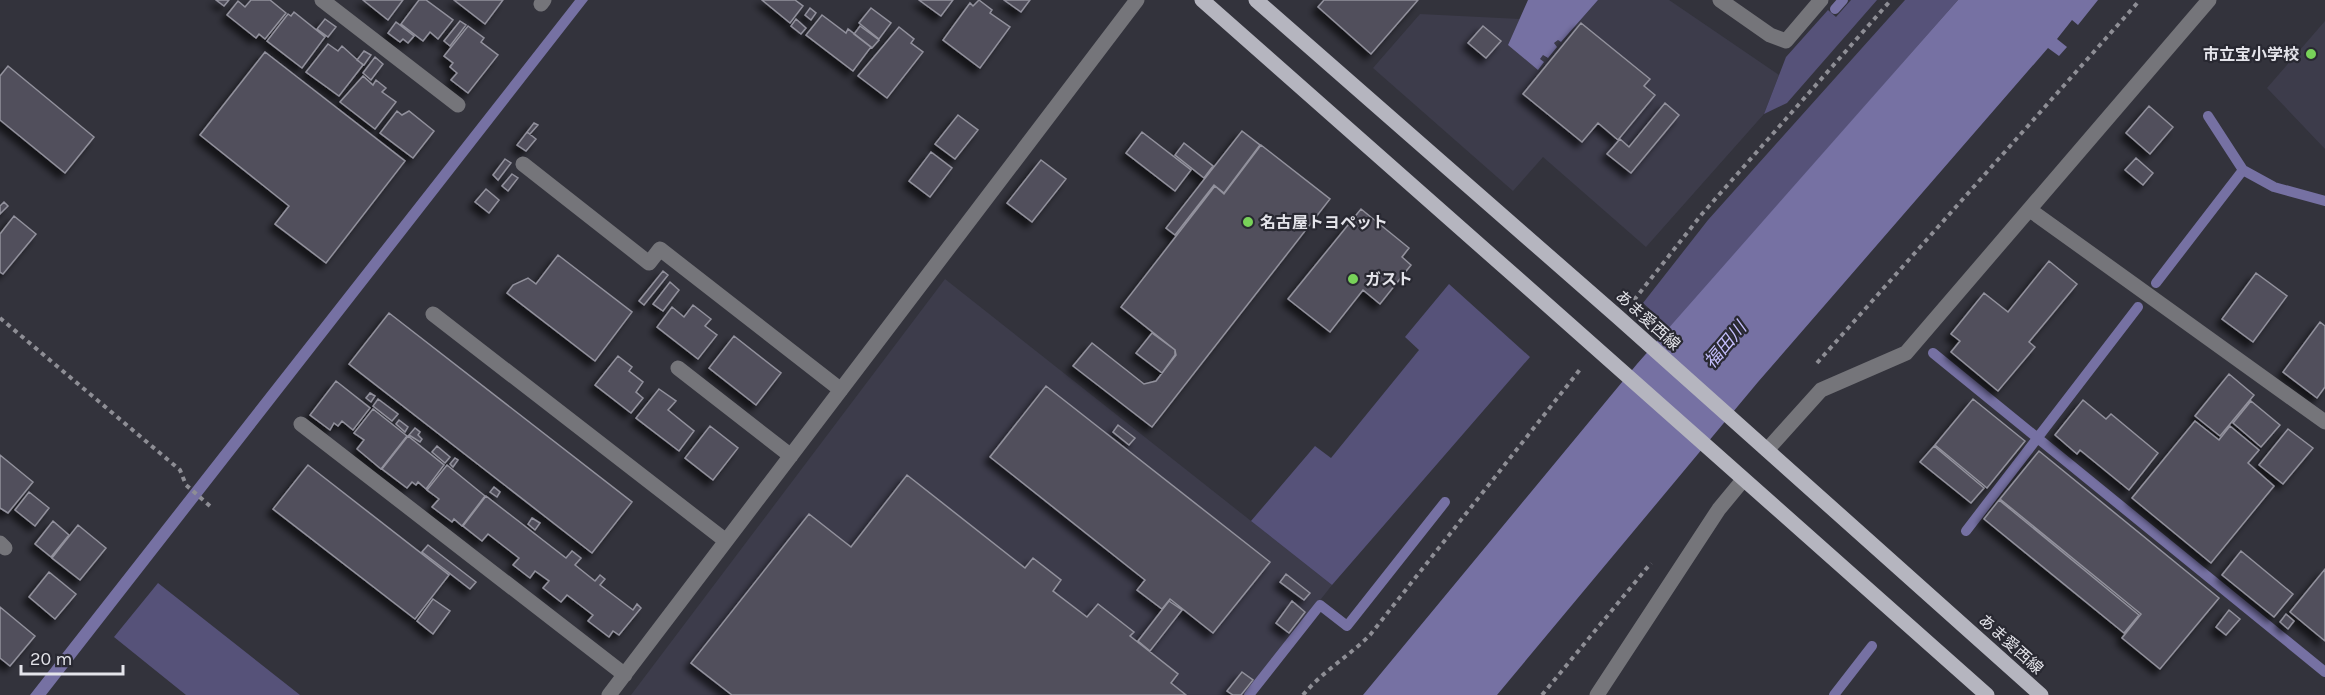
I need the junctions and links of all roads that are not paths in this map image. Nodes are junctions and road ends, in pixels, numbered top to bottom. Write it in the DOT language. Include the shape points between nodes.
graph roads {
  1 [pos="322,0"];
  2 [pos="1137,0"];
  3 [pos="1202,0"];
  4 [pos="1256,0"];
  5 [pos="1720,0"];
  6 [pos="1821,0"];
  7 [pos="2209,0"];
  8 [pos="458,105"];
  9 [pos="523,164"];
  10 [pos="2031,210"];
  11 [pos="433,314"];
  12 [pos="678,368"];
  13 [pos="841,390"];
  14 [pos="2325,422"];
  15 [pos="301,424"];
  16 [pos="1763,447"];
  17 [pos="791,456"];
  18 [pos="1739,477"];
  19 [pos="726,541"];
  20 [pos="624,675"];
  21 [pos="609,695"];
  22 [pos="1597,695"];
  23 [pos="1987,695"];
  24 [pos="2041,695"];
  1 -- 8 [label="street"];
  2 -- 13 [label="street"];
  3 -- 18 [label="main road"];
  4 -- 16 [label="main road, あま愛西線"];
  5 -- 6 [label="street" via="1770,35 1786,41"];
  7 -- 10 [label="street"];
  9 -- 13 [label="street" via="649,262 660,249"];
  10 -- 14 [label="street"];
  10 -- 16 [label="street" via="1906,352 1821,390"];
  11 -- 19 [label="street"];
  12 -- 17 [label="street"];
  13 -- 17 [label="street"];
  15 -- 20 [label="street"];
  16 -- 24 [label="main road, あま愛西線"];
  17 -- 19 [label="street"];
  18 -- 22 [label="street"];
  18 -- 23 [label="main road"];
  19 -- 20 [label="street"];
  20 -- 21 [label="street"];
}
